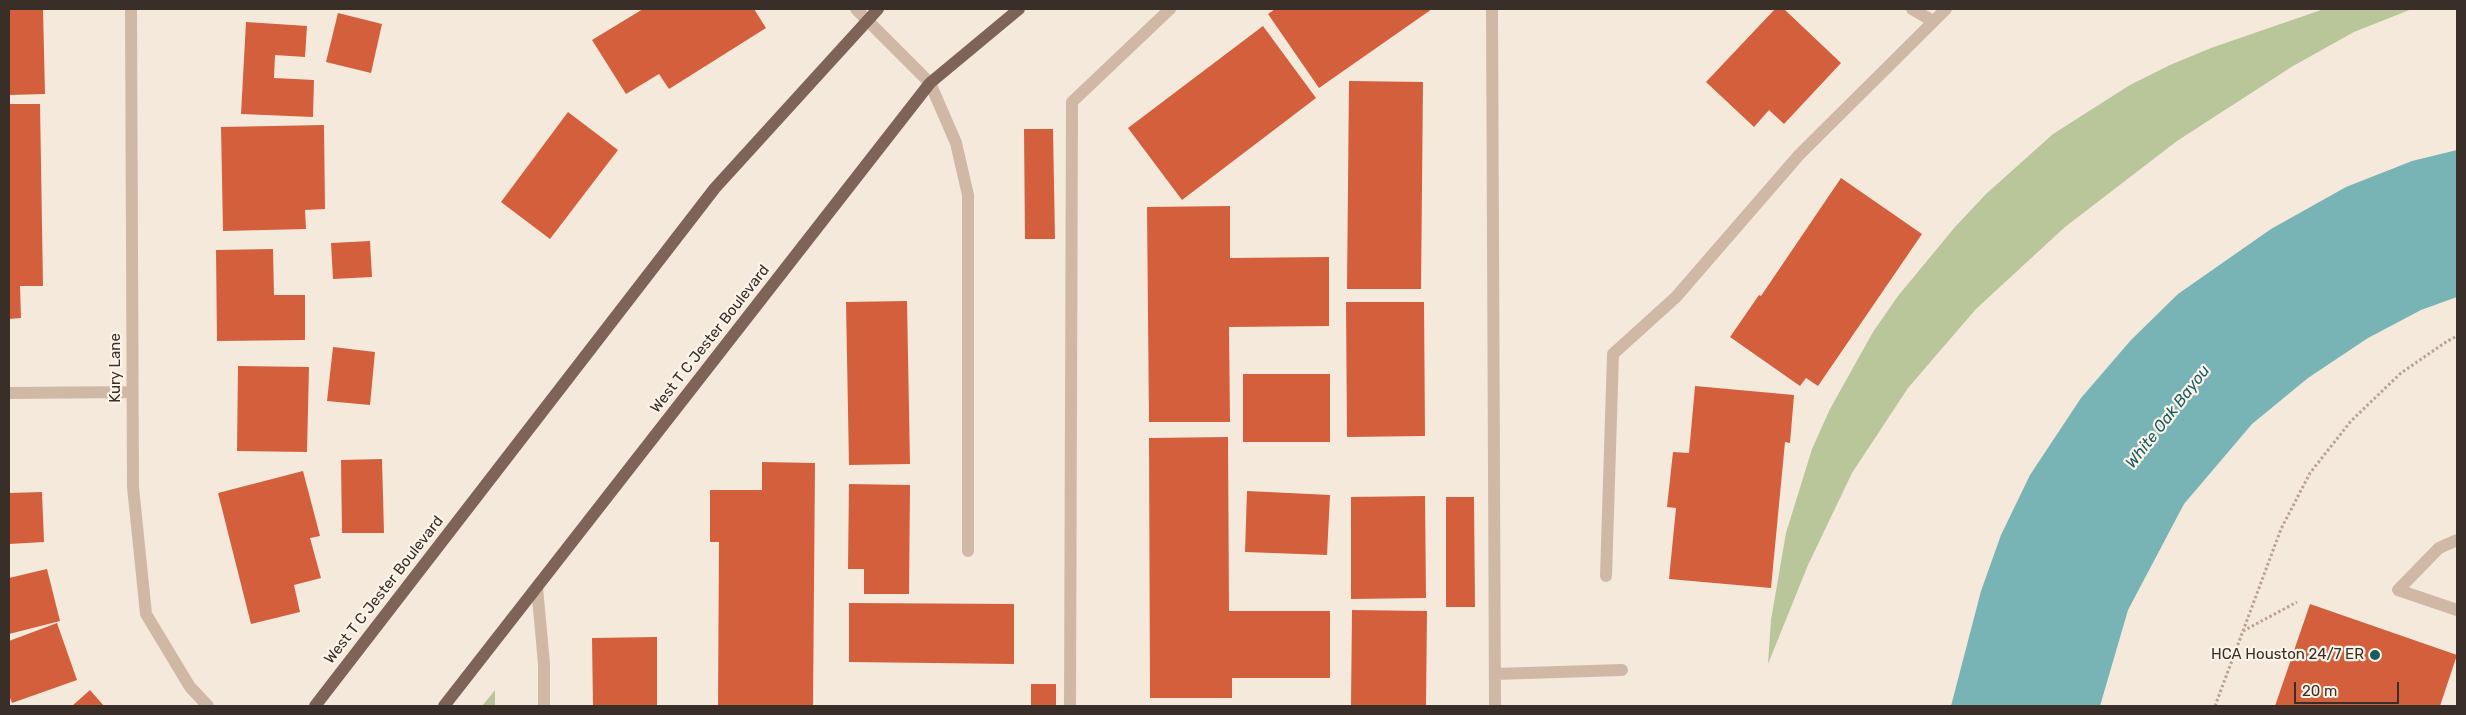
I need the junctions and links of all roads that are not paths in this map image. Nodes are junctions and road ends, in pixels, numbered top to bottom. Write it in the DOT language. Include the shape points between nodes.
graph roads {
  1 [pos="131,9"];
  2 [pos="856,9"];
  3 [pos="878,9"];
  4 [pos="1019,9"];
  5 [pos="1170,9"];
  6 [pos="1492,9"];
  7 [pos="1912,9"];
  8 [pos="1946,9"];
  9 [pos="867,20"];
  10 [pos="1933,22"];
  11 [pos="930,83"];
  12 [pos="132,392"];
  13 [pos="9,393"];
  14 [pos="2457,540"];
  15 [pos="968,551"];
  16 [pos="1606,576"];
  17 [pos="538,587"];
  18 [pos="2457,610"];
  19 [pos="1622,670"];
  20 [pos="1495,674"];
  21 [pos="208,706"];
  22 [pos="315,706"];
  23 [pos="444,706"];
  24 [pos="544,706"];
  25 [pos="1070,706"];
  26 [pos="1495,706"];
  1 -- 12 [label="street, Kury Lane"];
  2 -- 9 [label="street"];
  3 -- 9 [label="main road, West T C Jester Boulevard"];
  4 -- 11 [label="main road, West T C Jester Boulevard"];
  5 -- 25 [label="street" via="1072,102"];
  6 -- 20 [label="street"];
  7 -- 10 [label="street"];
  8 -- 10 [label="street"];
  9 -- 11 [label="street"];
  9 -- 22 [label="main road, West T C Jester Boulevard" via="715,188"];
  10 -- 16 [label="street" via="1799,155 1676,297 1613,354"];
  11 -- 15 [label="street" via="956,143 968,195"];
  11 -- 17 [label="main road, West T C Jester Boulevard"];
  12 -- 13 [label="street"];
  12 -- 21 [label="street, Kury Lane" via="133,486 146,614 190,687"];
  14 -- 18 [label="street" via="2439,548 2398,590"];
  17 -- 23 [label="main road, West T C Jester Boulevard"];
  17 -- 24 [label="street"];
  19 -- 20 [label="street"];
  20 -- 26 [label="street"];
}
